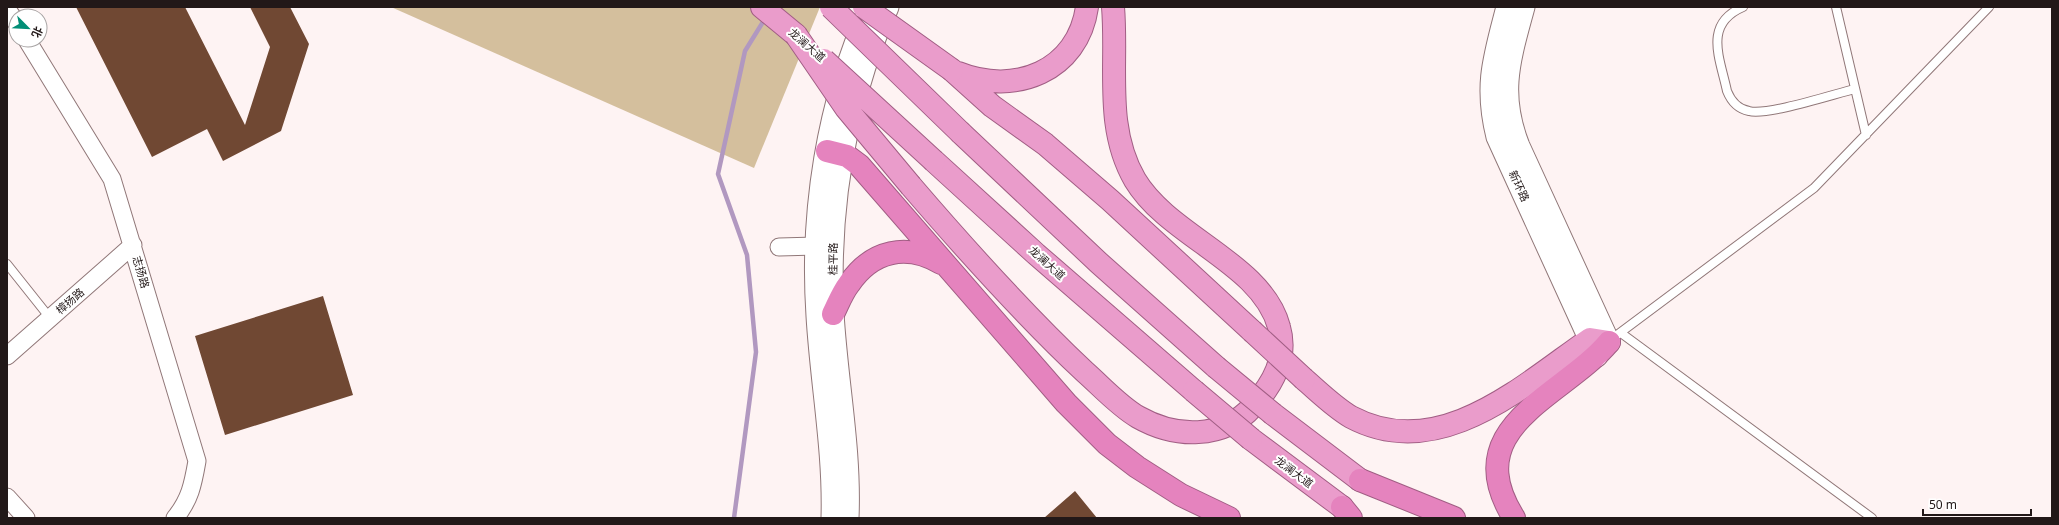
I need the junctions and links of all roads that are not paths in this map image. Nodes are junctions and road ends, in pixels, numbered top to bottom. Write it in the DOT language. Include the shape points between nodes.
graph roads {
  1 [pos="762,7"];
  2 [pos="831,7"];
  3 [pos="864,7"];
  4 [pos="870,7"];
  5 [pos="888,7"];
  6 [pos="1087,7"];
  7 [pos="1113,7"];
  8 [pos="1507,7"];
  9 [pos="1524,7"];
  10 [pos="1744,7"];
  11 [pos="1836,7"];
  12 [pos="1989,7"];
  13 [pos="796,35"];
  14 [pos="32,48"];
  15 [pos="952,70"];
  16 [pos="1855,89"];
  17 [pos="1866,135"];
  18 [pos="835,153"];
  19 [pos="133,245"];
  20 [pos="816,246"];
  21 [pos="779,247"];
  22 [pos="7,264"];
  23 [pos="947,266"];
  24 [pos="833,314"];
  25 [pos="50,318"];
  26 [pos="1604,342"];
  27 [pos="7,356"];
  28 [pos="7,497"];
  29 [pos="1346,513"];
  30 [pos="26,518"];
  31 [pos="175,518"];
  32 [pos="832,518"];
  33 [pos="848,518"];
  34 [pos="1229,518"];
  35 [pos="1454,518"];
  36 [pos="1514,518"];
  37 [pos="1872,518"];
  1 -- 13 [label="highway, 龙澜大道"];
  2 -- 35 [label="highway, bridge" via="1098,263 1216,368 1360,480"];
  3 -- 15 [label="highway, bridge"];
  4 -- 18 [label="street, 桂平路" via="847,68"];
  5 -- 18 [label="street, 桂平路" via="862,72"];
  6 -- 15 [label="highway" via="1082,29 1070,50 1052,67 1040,74 1017,81 1000,82 970,77"];
  7 -- 13 [label="highway, bridge" via="1116,128 1135,179 1158,209 1247,278 1267,301 1279,326 1282,350 1278,369 1266,390 1240,418 1216,430 1193,433 1170,430 1137,417 1088,374 971,256 846,108"];
  8 -- 26 [label="street, 新环路" via="1492,68 1490,84 1493,118 1506,158"];
  9 -- 26 [label="street, 新环路" via="1506,85 1509,115 1519,146"];
  10 -- 16 [label="lane" via="1722,22 1717,37 1727,91 1730,98 1741,108 1764,112"];
  11 -- 16 [label="lane"];
  12 -- 17 [label="lane"];
  13 -- 29 [label="highway, 龙澜大道, bridge" via="1102,312 1251,439"];
  14 -- 19 [label="street, 志扬路" via="112,179"];
  15 -- 26 [label="highway, bridge" via="992,106 1060,156 1121,209 1344,413 1368,425 1393,431 1448,427 1497,403"];
  16 -- 17 [label="lane"];
  17 -- 26 [label="lane" via="1802,198"];
  18 -- 20 [label="street, 桂平路" via="822,175"];
  18 -- 23 [label="highway" via="859,165"];
  18 -- 24 [label="street, 桂平路"];
  19 -- 25 [label="street, 樟扬路"];
  19 -- 31 [label="street, 志扬路" via="196,461 193,487"];
  20 -- 21 [label="street"];
  20 -- 32 [label="street, 桂平路" via="817,316 831,446"];
  22 -- 25 [label="lane"];
  23 -- 24 [label="highway" via="919,253 900,252 879,257 863,267 853,278"];
  23 -- 34 [label="highway" via="1084,422 1107,444 1181,495"];
  24 -- 33 [label="street, 桂平路" via="848,451"];
  25 -- 27 [label="street, 樟扬路"];
  26 -- 36 [label="highway" via="1539,399 1502,444 1497,474 1505,501"];
  26 -- 37 [label="lane"];
  28 -- 30 [label="street"];
}
